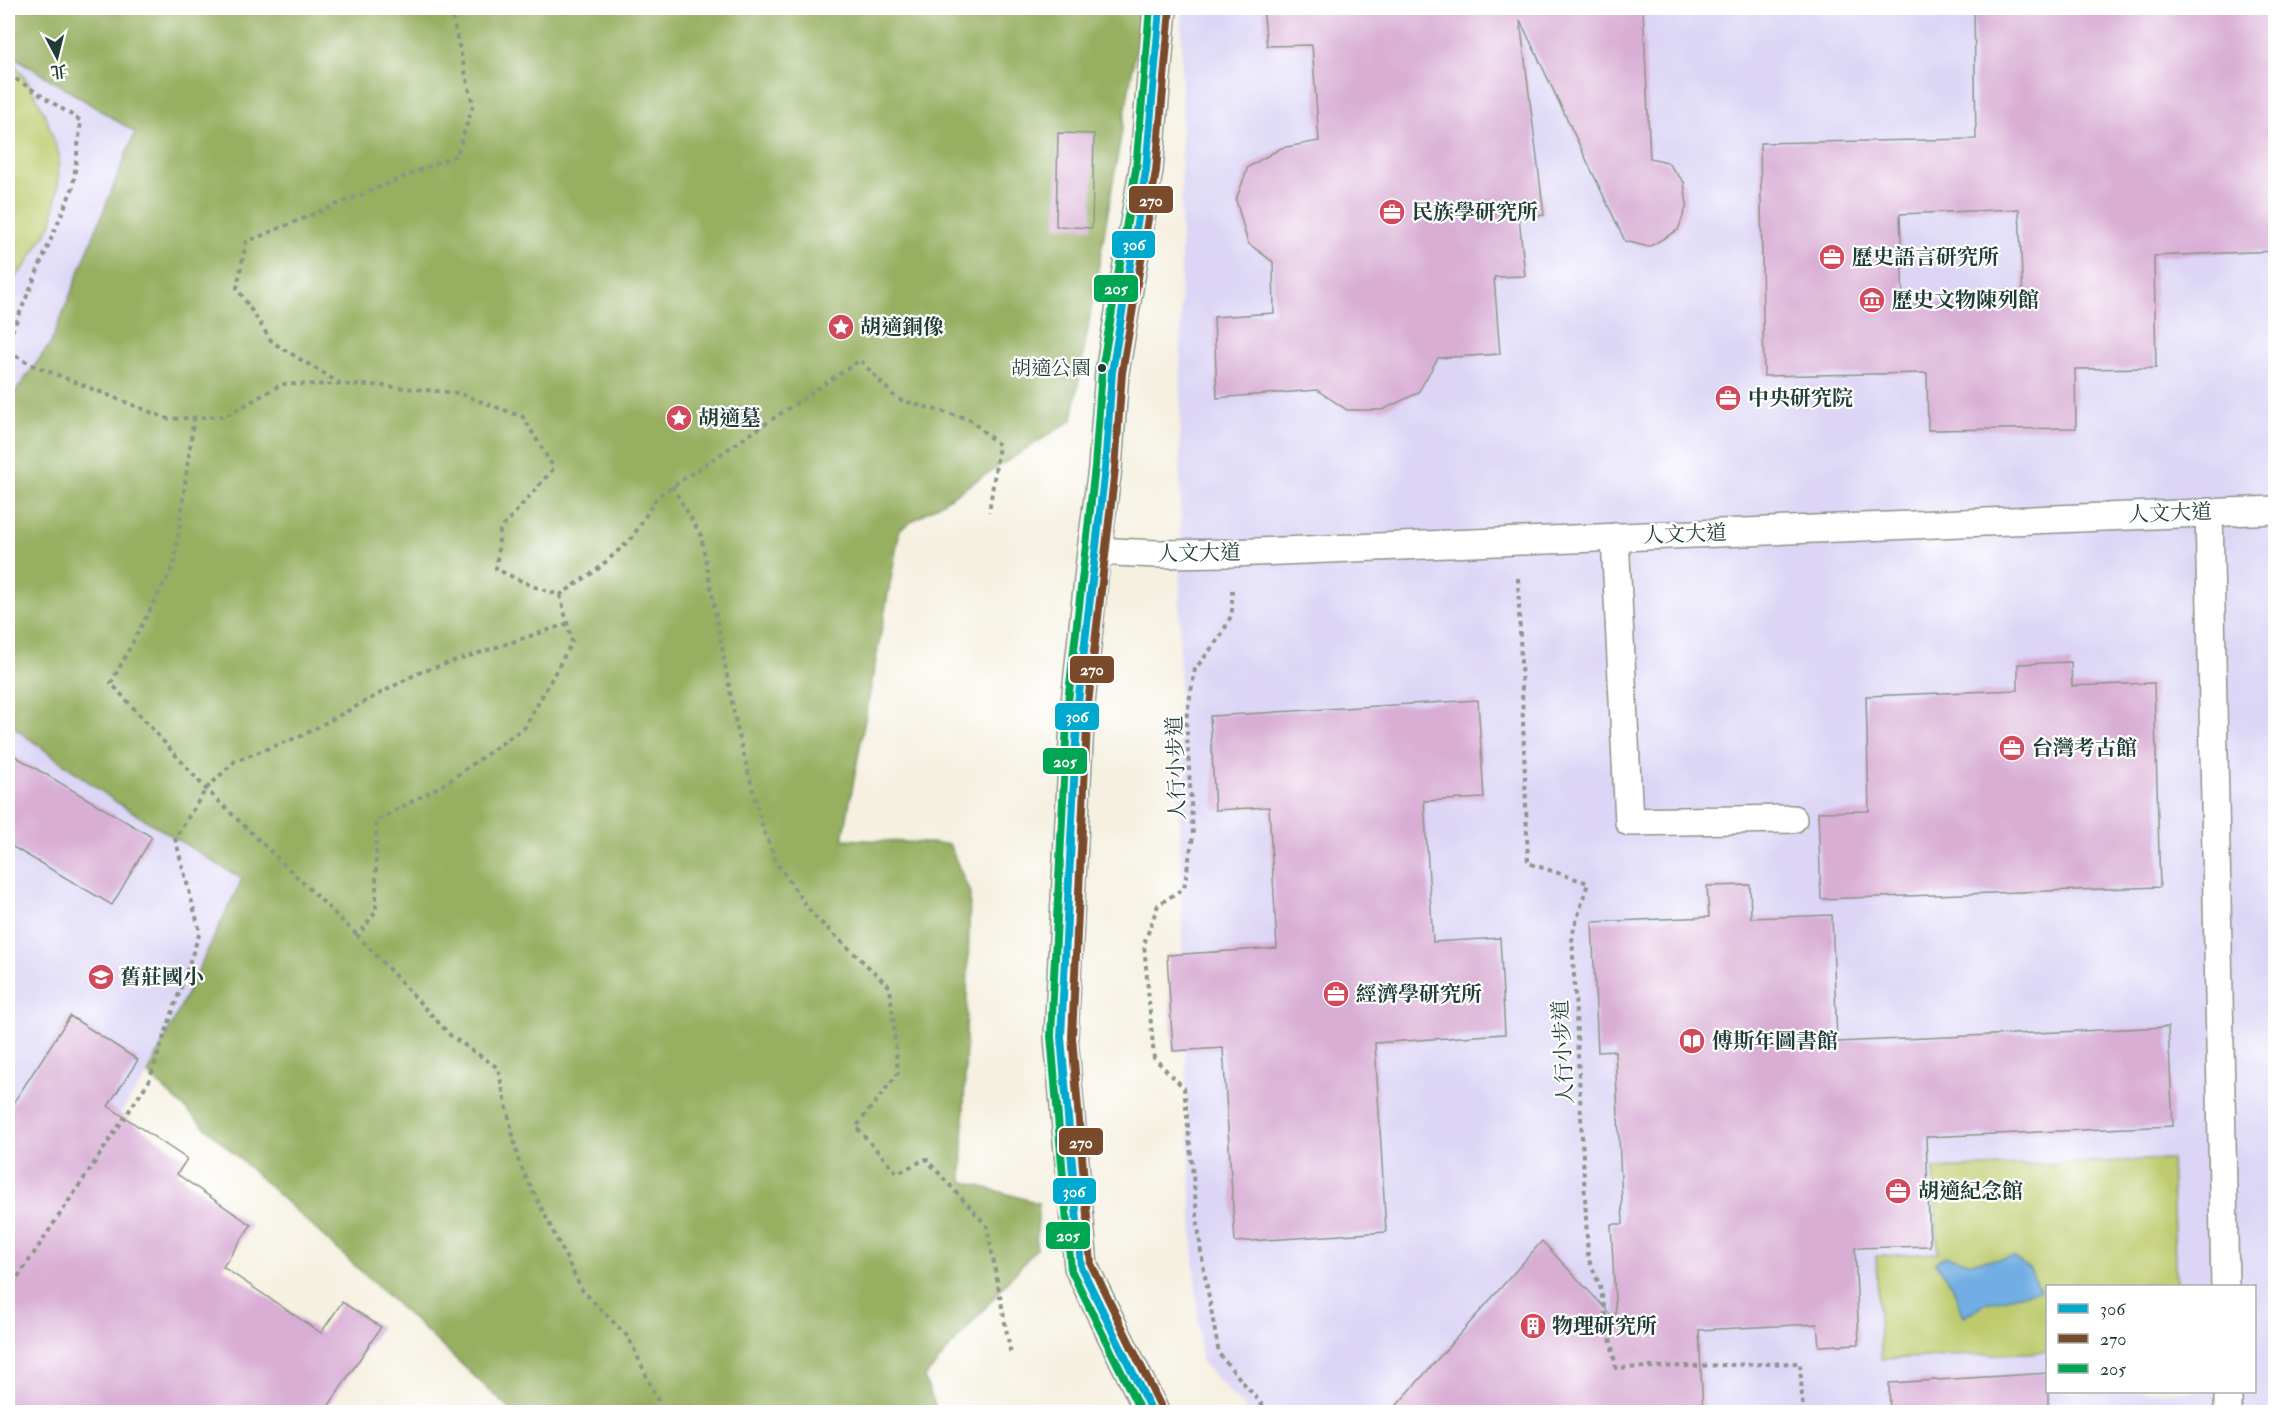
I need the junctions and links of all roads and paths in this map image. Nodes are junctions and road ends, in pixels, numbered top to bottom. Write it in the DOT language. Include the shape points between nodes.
graph roads {
  1 [pos="450,8"];
  2 [pos="1160,8"];
  3 [pos="8,74"];
  4 [pos="8,341"];
  5 [pos="8,351"];
  6 [pos="341,384"];
  7 [pos="194,417"];
  8 [pos="672,486"];
  9 [pos="2276,510"];
  10 [pos="989,512"];
  11 [pos="2209,512"];
  12 [pos="1615,537"];
  13 [pos="1094,551"];
  14 [pos="1232,553"];
  15 [pos="1518,577"];
  16 [pos="560,595"];
  17 [pos="567,624"];
  18 [pos="206,789"];
  19 [pos="1793,819"];
  20 [pos="358,936"];
  21 [pos="2225,1285"];
  22 [pos="8,1292"];
  23 [pos="1011,1355"];
  24 [pos="2228,1393"];
  25 [pos="663,1413"];
  26 [pos="1152,1413"];
  27 [pos="1268,1413"];
  28 [pos="1803,1413"];
  29 [pos="2228,1413"];
  1 -- 6 [label="path" via="473,105 457,155 246,242 237,288 272,342"];
  2 -- 13 [label="street" via="1146,170 1112,372 1106,468"];
  3 -- 4 [label="path" via="81,121 73,186"];
  5 -- 7 [label="path" via="30,364 168,419"];
  6 -- 7 [label="path" via="282,384 226,416"];
  6 -- 16 [label="path" via="458,393 523,417 554,468 500,530 496,569"];
  7 -- 18 [label="path" via="174,566 111,683"];
  8 -- 10 [label="path" via="860,360 897,399 969,419 999,445"];
  8 -- 16 [label="path" via="657,497 632,538 598,569"];
  8 -- 23 [label="path" via="700,536 736,724 763,829 778,865 813,915 890,987 898,1073 856,1127 897,1173 926,1159 987,1226"];
  9 -- 11 [label="lane, 人文大道"];
  11 -- 12 [label="lane, 人文大道"];
  11 -- 21 [label="lane"];
  12 -- 14 [label="lane, 人文大道"];
  12 -- 19 [label="lane" via="1629,822"];
  13 -- 14 [label="lane, 人文大道"];
  13 -- 26 [label="street" via="1078,703 1061,1037 1081,1267"];
  14 -- 27 [label="path, 人行小步道" via="1232,614 1221,636 1195,669 1186,719 1193,836 1184,888 1158,905 1144,944 1154,1058 1184,1088 1201,1253 1219,1354"];
  15 -- 28 [label="path, 人行小步道" via="1528,863 1588,883 1572,935 1588,1258 1600,1286 1616,1368 1800,1363"];
  16 -- 17 [label="path"];
  17 -- 18 [label="path" via="418,673 301,736 235,761"];
  17 -- 20 [label="path" via="572,642 525,727 446,783 376,821 376,911"];
  18 -- 20 [label="path"];
  18 -- 22 [label="path" via="175,838 200,932 149,1081"];
  20 -- 25 [label="path" via="451,1036 498,1068 519,1163 582,1290 629,1338"];
  24 -- 29 [label="lane"];
}
